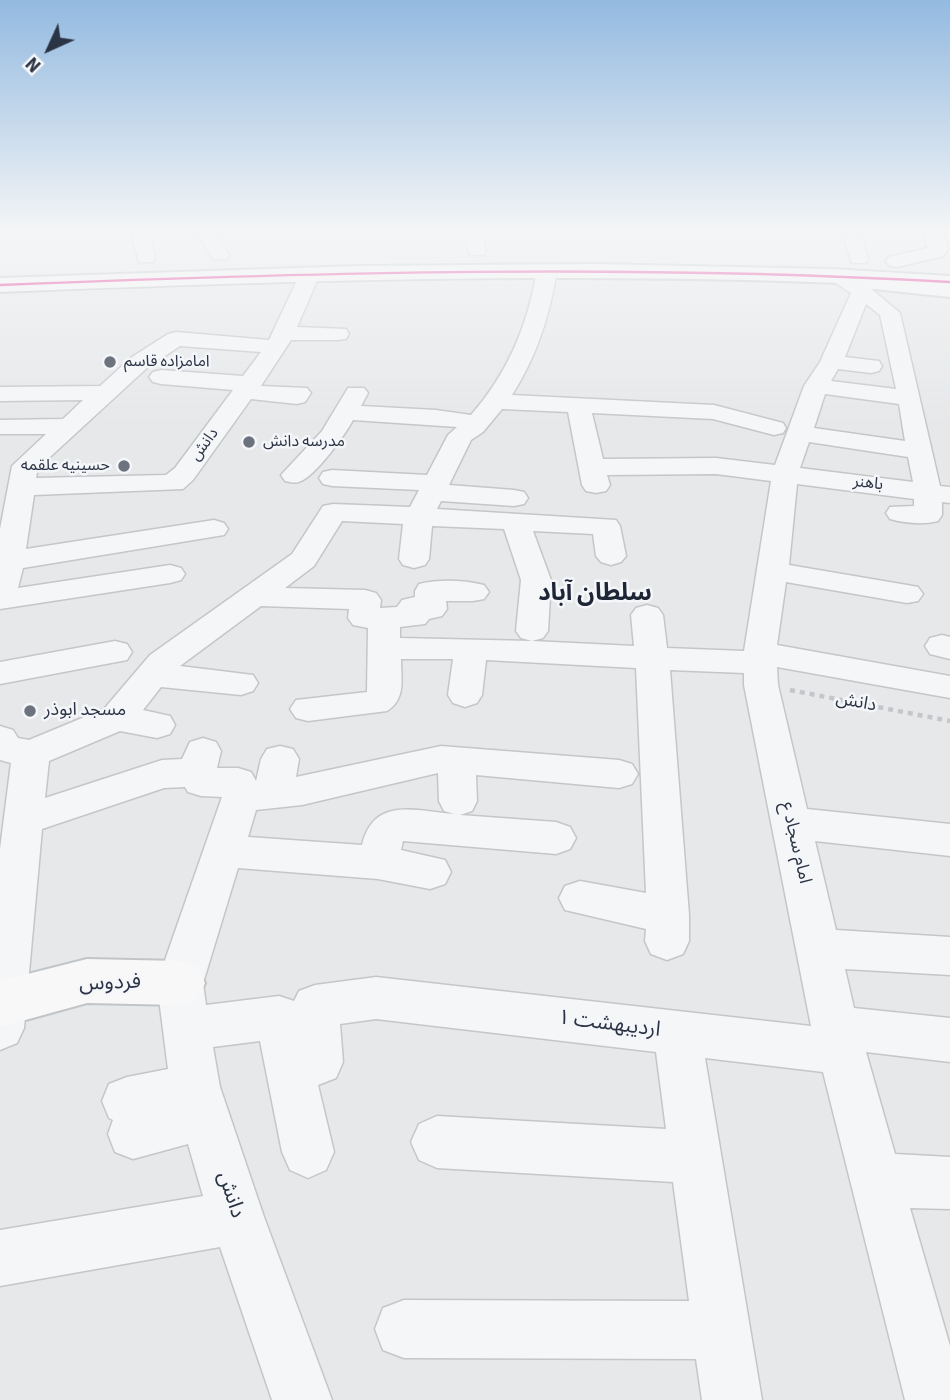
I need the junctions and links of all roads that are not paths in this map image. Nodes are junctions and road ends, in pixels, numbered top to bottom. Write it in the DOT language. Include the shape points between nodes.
graph roads {
  1 [pos="299,297"];
  2 [pos="543,297"];
  3 [pos="868,297"];
  4 [pos="886,297"];
  5 [pos="338,334"];
  6 [pos="277,344"];
  7 [pos="309,355"];
  8 [pos="823,374"];
  9 [pos="162,377"];
  10 [pos="893,382"];
  11 [pos="649,385"];
  12 [pos="248,387"];
  13 [pos="105,393"];
  14 [pos="299,393"];
  15 [pos="0,394"];
  16 [pos="593,399"];
  17 [pos="713,400"];
  18 [pos="496,401"];
  19 [pos="656,409"];
  20 [pos="390,414"];
  21 [pos="476,424"];
  22 [pos="69,426"];
  23 [pos="0,427"];
  24 [pos="787,430"];
  25 [pos="918,451"];
  26 [pos="375,462"];
  27 [pos="716,466"];
  28 [pos="785,474"];
  29 [pos="294,475"];
  30 [pos="332,478"];
  31 [pos="13,487"];
  32 [pos="433,487"];
  33 [pos="939,494"];
  34 [pos="514,510"];
  35 [pos="418,518"];
  36 [pos="214,530"];
  37 [pos="611,556"];
  38 [pos="414,559"];
  39 [pos="773,571"];
  40 [pos="170,574"];
  41 [pos="4,583"];
  42 [pos="254,596"];
  43 [pos="906,598"];
  44 [pos="646,615"];
  45 [pos="532,631"];
  46 [pos="384,632"];
  47 [pos="466,649"];
  48 [pos="115,652"];
  49 [pos="652,659"];
  50 [pos="761,667"];
  51 [pos="0,673"];
  52 [pos="152,675"];
  53 [pos="241,683"];
  54 [pos="948,687"];
  55 [pos="465,695"];
  56 [pos="308,709"];
  57 [pos="117,718"];
  58 [pos="157,726"];
  59 [pos="15,747"];
  60 [pos="456,760"];
  61 [pos="619,774"];
  62 [pos="265,783"];
  63 [pos="458,801"];
  64 [pos="16,813"];
  65 [pos="791,823"];
  66 [pos="556,838"];
  67 [pos="950,840"];
  68 [pos="222,851"];
  69 [pos="378,863"];
  70 [pos="430,872"];
  71 [pos="580,898"];
  72 [pos="818,948"];
  73 [pos="950,956"];
  74 [pos="184,1006"];
  75 [pos="1,1012"];
  76 [pos="677,1033"];
  77 [pos="838,1039"];
  78 [pos="950,1040"];
  79 [pos="290,1068"];
  80 [pos="199,1101"];
  81 [pos="130,1117"];
  82 [pos="437,1142"];
  83 [pos="307,1152"];
  84 [pos="696,1157"];
  85 [pos="877,1180"];
  86 [pos="950,1183"];
  87 [pos="237,1217"];
  88 [pos="0,1258"];
  89 [pos="404,1329"];
  90 [pos="722,1330"];
  91 [pos="302,1400"];
  92 [pos="732,1400"];
  93 [pos="934,1400"];
  1 -- 6 [label="street, دانش"];
  2 -- 18 [label="street" via="527,348"];
  3 -- 8 [label="street, امام سجاد ع"];
  4 -- 10 [label="street"];
  5 -- 6 [label="street"];
  6 -- 7 [label="street"];
  6 -- 12 [label="street, دانش"];
  6 -- 13 [label="street" via="176,339"];
  8 -- 10 [label="street"];
  8 -- 10 [label="street"];
  8 -- 24 [label="street, امام سجاد ع"];
  9 -- 12 [label="street"];
  10 -- 25 [label="street"];
  11 -- 19 [label="street"];
  12 -- 14 [label="street" via="297,397"];
  12 -- 31 [label="street, دانش" via="173,483"];
  13 -- 15 [label="street"];
  13 -- 22 [label="street"];
  16 -- 18 [label="street"];
  16 -- 19 [label="street"];
  16 -- 27 [label="street, باهنر" via="595,476"];
  17 -- 19 [label="street"];
  17 -- 24 [label="street"];
  17 -- 27 [label="street"];
  18 -- 21 [label="street"];
  20 -- 21 [label="street"];
  20 -- 26 [label="street"];
  20 -- 29 [label="street" via="352,401 332,435"];
  21 -- 32 [label="street" via="461,435"];
  22 -- 23 [label="street"];
  22 -- 31 [label="street"];
  24 -- 25 [label="street"];
  24 -- 28 [label="street, امام سجاد ع"];
  25 -- 33 [label="street"];
  26 -- 30 [label="street"];
  26 -- 32 [label="street"];
  27 -- 28 [label="street, باهنر"];
  28 -- 33 [label="street, باهنر" via="900,511 928,515"];
  28 -- 39 [label="street, امام سجاد ع"];
  31 -- 41 [label="street"];
  32 -- 34 [label="street"];
  32 -- 35 [label="street"];
  34 -- 35 [label="street"];
  34 -- 37 [label="street" via="606,526"];
  34 -- 45 [label="street" via="536,580"];
  35 -- 38 [label="street"];
  35 -- 42 [label="street" via="333,512 303,561"];
  36 -- 41 [label="street"];
  39 -- 43 [label="street"];
  39 -- 50 [label="street, امام سجاد ع" via="760,639"];
  40 -- 41 [label="street"];
  42 -- 46 [label="street" via="365,600 364,618"];
  42 -- 52 [label="street"];
  44 -- 49 [label="street"];
  46 -- 47 [label="street"];
  46 -- 47 [label="street" via="414,617 413,607 431,609 430,591 468,604"];
  46 -- 56 [label="street" via="384,697 375,703"];
  47 -- 49 [label="street"];
  47 -- 55 [label="street"];
  48 -- 51 [label="street"];
  49 -- 50 [label="street"];
  49 -- 71 [label="street" via="668,928"];
  50 -- 54 [label="street"];
  50 -- 65 [label="street, امام سجاد ع"];
  52 -- 53 [label="street"];
  52 -- 57 [label="street"];
  57 -- 58 [label="street"];
  57 -- 59 [label="street"];
  59 -- 64 [label="street"];
  60 -- 61 [label="street" via="520,780"];
  60 -- 62 [label="street" via="441,759 302,792"];
  60 -- 63 [label="street"];
  62 -- 64 [label="street" via="201,782 200,762"];
  62 -- 68 [label="street"];
  64 -- 75 [label="street"];
  65 -- 67 [label="street"];
  65 -- 72 [label="street, امام سجاد ع"];
  66 -- 69 [label="street" via="394,825 385,832"];
  68 -- 69 [label="street"];
  68 -- 74 [label="street"];
  69 -- 70 [label="street"];
  72 -- 73 [label="street"];
  72 -- 77 [label="street, امام سجاد ع"];
  74 -- 75 [label="main road, فردوس" via="87,981"];
  74 -- 79 [label="street" via="279,1017"];
  74 -- 80 [label="street, دانش"];
  76 -- 77 [label="street, اردیبهشت ۱"];
  76 -- 79 [label="street, اردیبهشت ۱" via="376,998 315,1006 319,1062"];
  76 -- 84 [label="street"];
  77 -- 78 [label="street, اردیبهشت ۱"];
  77 -- 85 [label="street, امام سجاد ع"];
  79 -- 83 [label="street"];
  80 -- 81 [label="street"];
  80 -- 87 [label="street, دانش"];
  82 -- 84 [label="street"];
  84 -- 90 [label="street"];
  85 -- 86 [label="street"];
  85 -- 93 [label="street, امام سجاد ع"];
  87 -- 88 [label="street"];
  87 -- 91 [label="street, دانش"];
  89 -- 90 [label="street"];
  90 -- 92 [label="street"];
}
